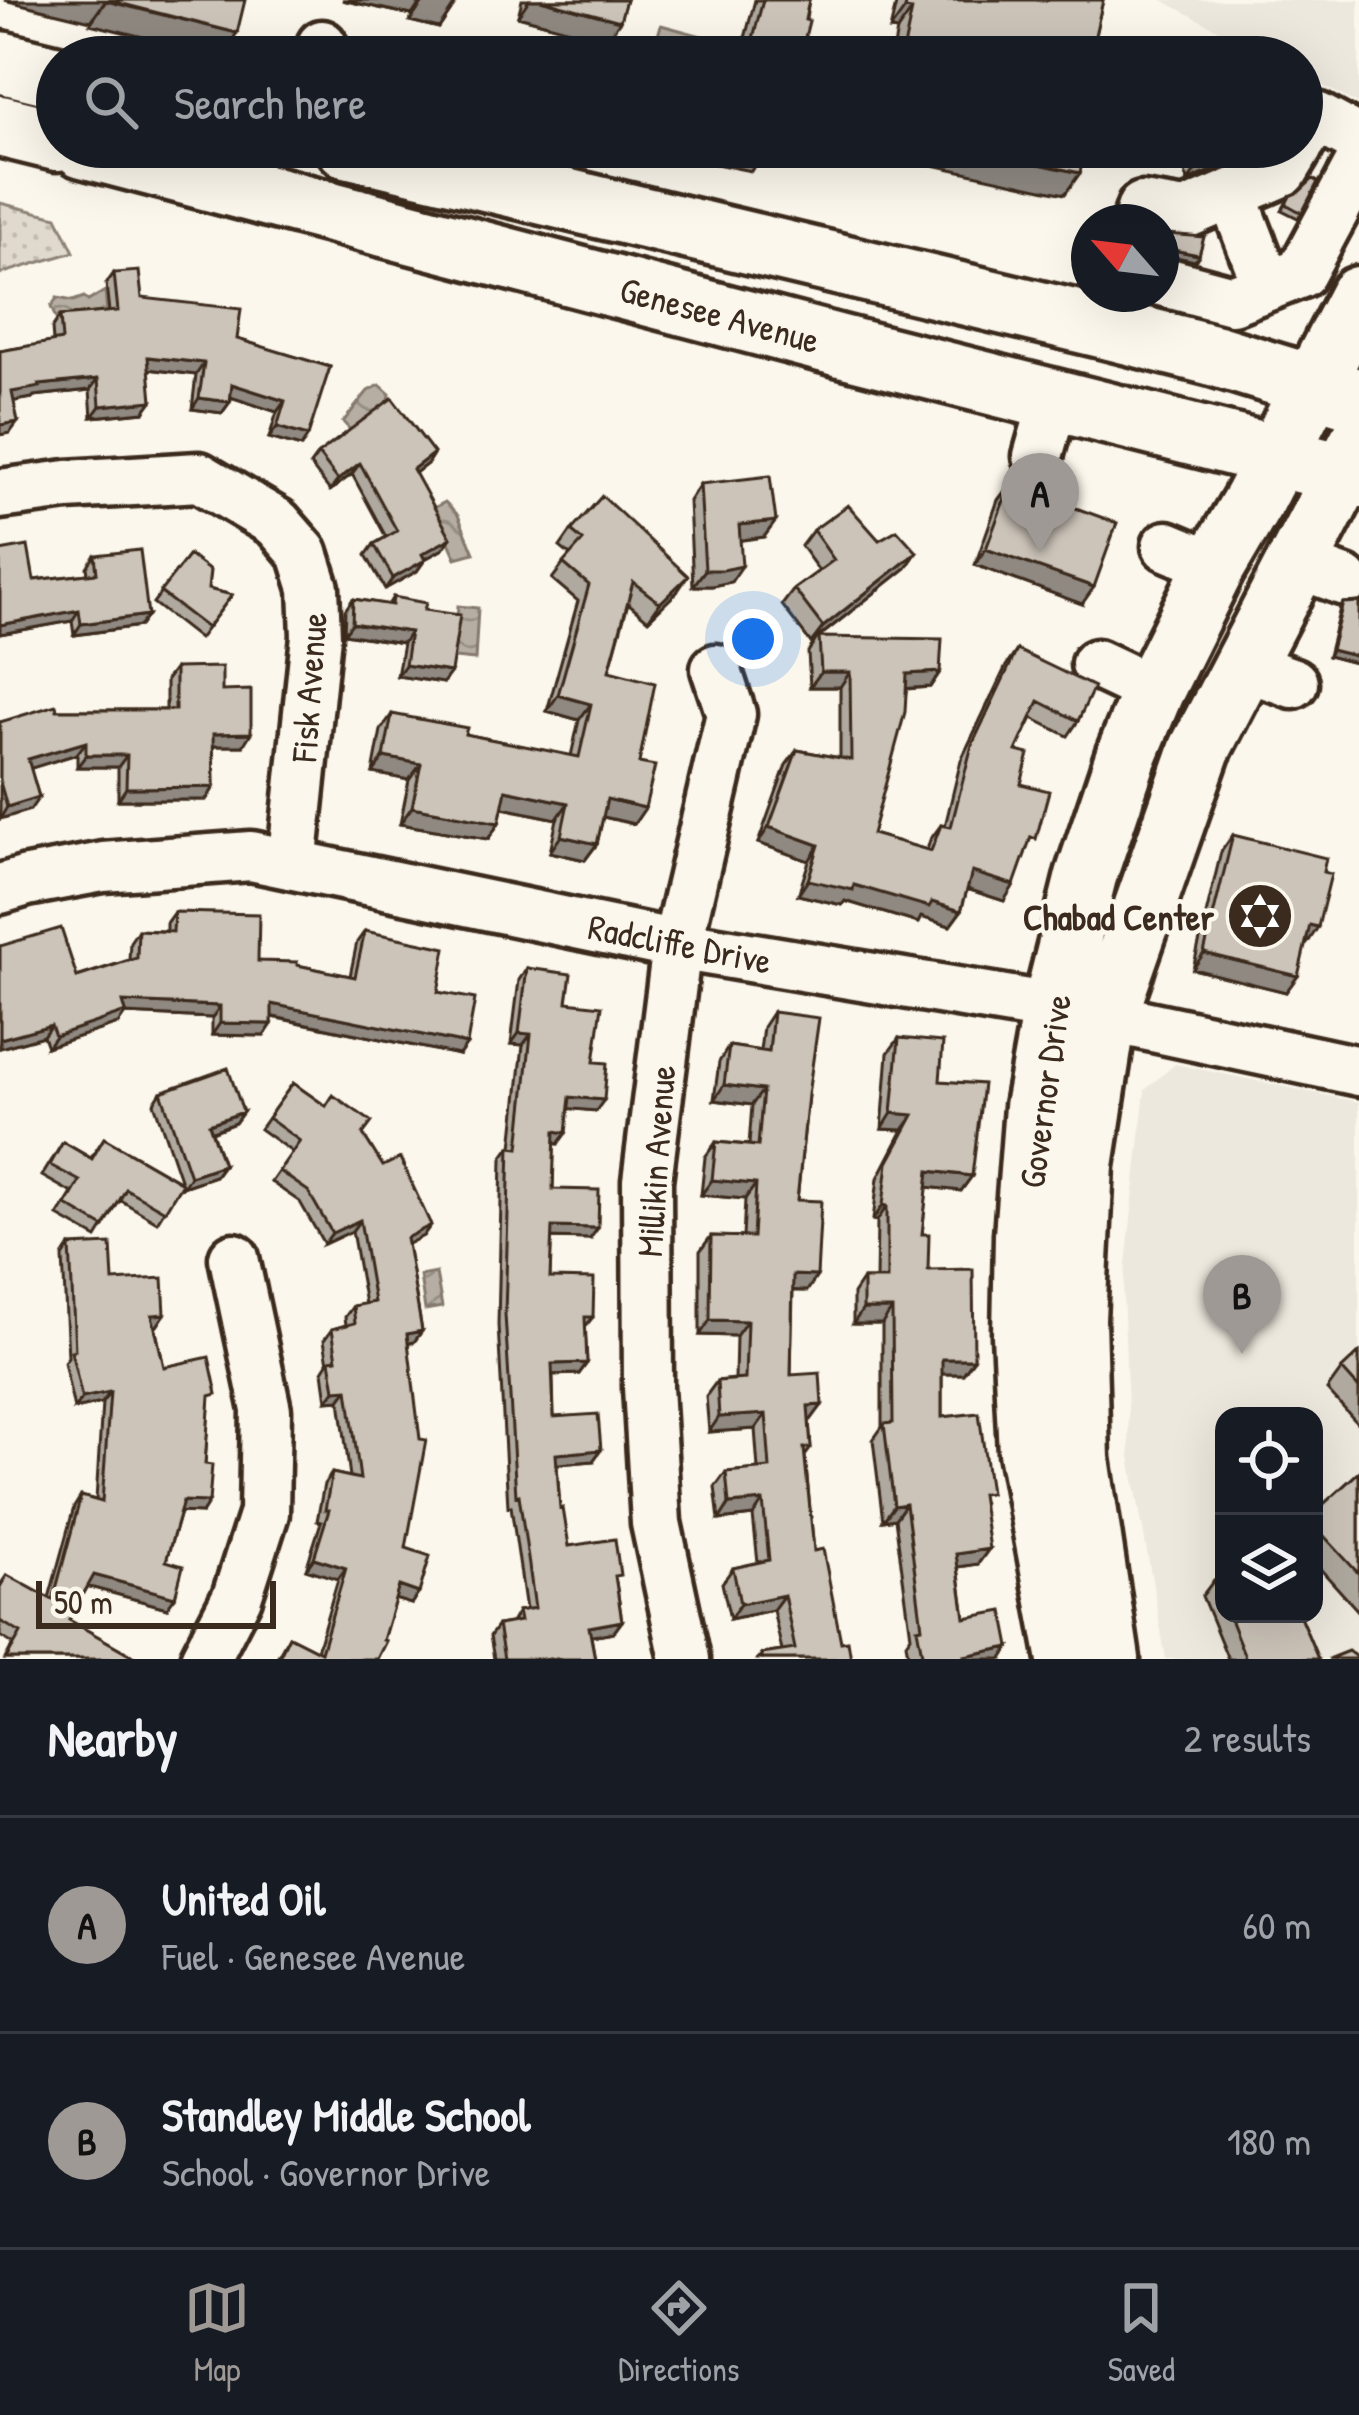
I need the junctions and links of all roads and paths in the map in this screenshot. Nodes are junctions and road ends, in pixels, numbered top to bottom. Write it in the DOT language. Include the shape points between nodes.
graph roads {
  1 [pos="0,62"];
  2 [pos="36,71"];
  3 [pos="1323,121"];
  4 [pos="0,126"];
  5 [pos="36,135"];
  6 [pos="1359,140"];
  7 [pos="1359,165"];
  8 [pos="155,168"];
  9 [pos="445,168"];
  10 [pos="1285,168"];
  11 [pos="1232,194"];
  12 [pos="1179,213"];
  13 [pos="1179,285"];
  14 [pos="1358,299"];
  15 [pos="1071,302"];
  16 [pos="1253,303"];
  17 [pos="1179,307"];
  18 [pos="1336,394"];
  19 [pos="1276,456"];
  20 [pos="1354,465"];
  21 [pos="0,494"];
  22 [pos="1096,664"];
  23 [pos="716,669"];
  24 [pos="1153,691"];
  25 [pos="292,865"];
  26 [pos="0,889"];
  27 [pos="677,945"];
  28 [pos="1079,1012"];
  29 [pos="1359,1071"];
  30 [pos="234,1258"];
  31 [pos="205,1659"];
  32 [pos="686,1659"];
  33 [pos="1068,1659"];
  34 [pos="1108,1659"];
  1 -- 2 [label="main road"];
  3 -- 6 [label="street"];
  4 -- 5 [label="main road"];
  7 -- 16 [label="street"];
  8 -- 19 [label="main road, Genesee Avenue" via="1046,428"];
  9 -- 15 [label="main road, Genesee Avenue"];
  10 -- 11 [label="street"];
  11 -- 12 [label="street"];
  11 -- 16 [label="street"];
  13 -- 16 [label="street"];
  14 -- 16 [label="street"];
  14 -- 18 [label="main road, Governor Drive"];
  16 -- 17 [label="main road, Genesee Avenue"];
  16 -- 18 [label="main road, Genesee Avenue"];
  18 -- 19 [label="main road, Governor Drive"];
  19 -- 20 [label="main road, Genesee Avenue"];
  19 -- 24 [label="main road, Governor Drive" via="1191,556"];
  20 -- 28 [label="main road, Governor Drive" via="1321,572 1268,674 1200,749"];
  21 -- 25 [label="street, Fisk Avenue" via="199,477 278,523 303,553 316,635"];
  22 -- 24 [label="street"];
  23 -- 27 [label="street, Millikin Avenue" via="731,714"];
  24 -- 28 [label="main road, Governor Drive" via="1086,876"];
  25 -- 26 [label="street, Radcliffe Drive" via="251,856 103,867"];
  25 -- 27 [label="street, Radcliffe Drive"];
  27 -- 28 [label="street, Radcliffe Drive"];
  27 -- 32 [label="street, Millikin Avenue" via="647,1181 647,1364 656,1523"];
  28 -- 29 [label="street, Radcliffe Drive"];
  28 -- 33 [label="main road, Governor Drive" via="1035,1107 1022,1335 1029,1452"];
  28 -- 34 [label="main road, Governor Drive" via="1079,1459"];
  30 -- 31 [label="street" via="266,1410 264,1513 237,1597"];
}
